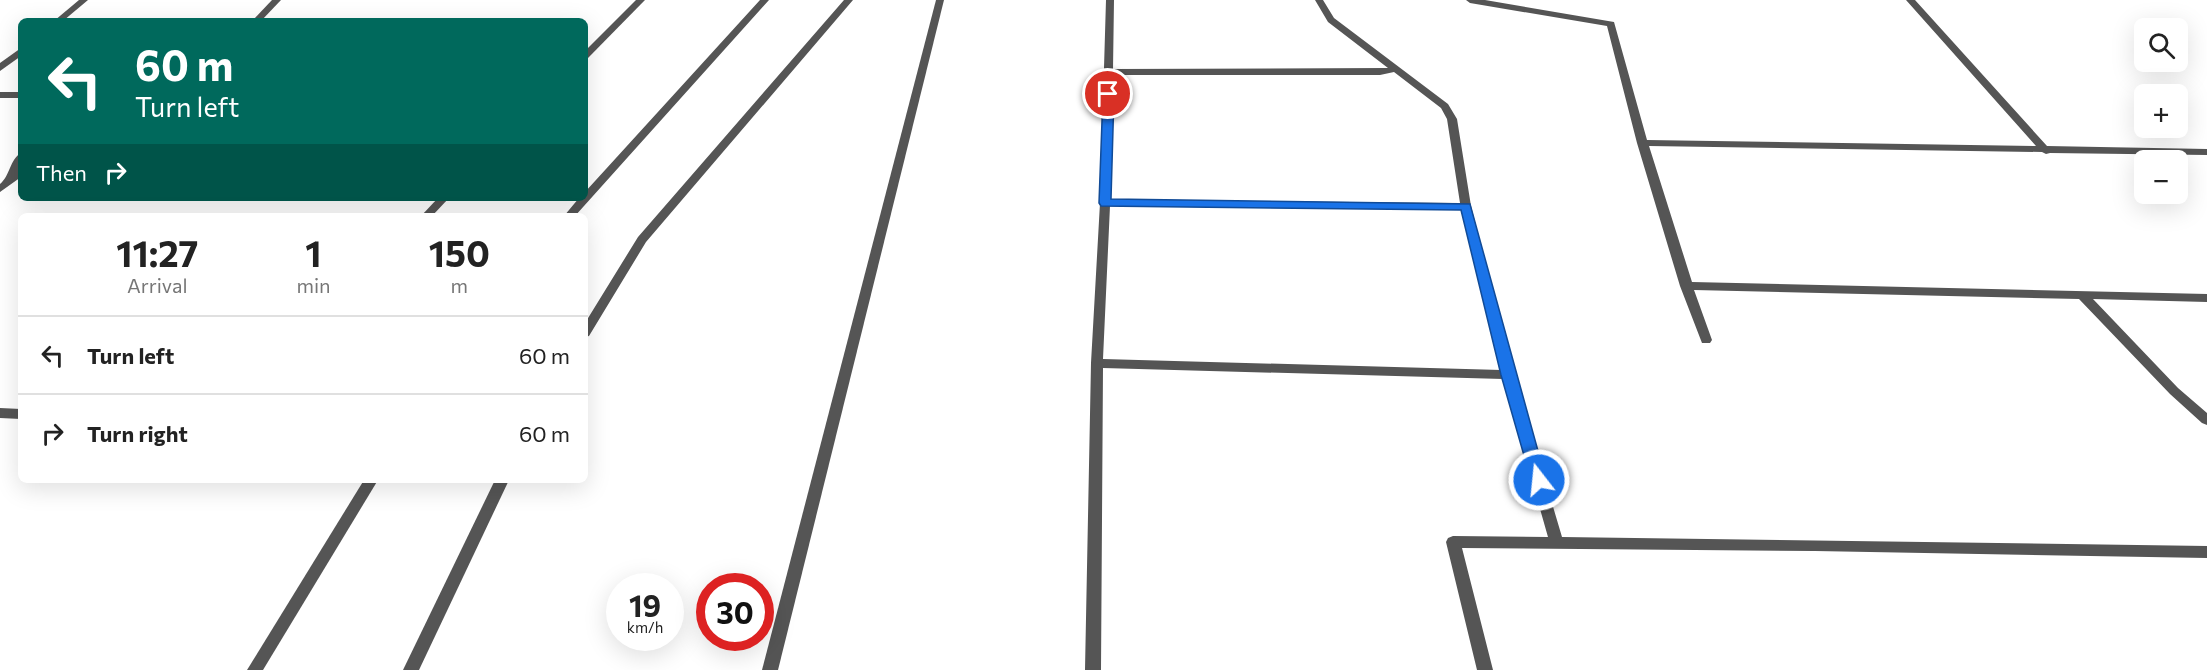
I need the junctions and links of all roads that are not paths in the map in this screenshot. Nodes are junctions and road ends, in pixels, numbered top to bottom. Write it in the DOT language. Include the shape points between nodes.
graph roads {
  1 [pos="84,0"];
  2 [pos="277,0"];
  3 [pos="641,0"];
  4 [pos="765,0"];
  5 [pos="849,0"];
  6 [pos="940,0"];
  7 [pos="1110,0"];
  8 [pos="1319,0"];
  9 [pos="1470,0"];
  10 [pos="1910,0"];
  11 [pos="62,18"];
  12 [pos="259,18"];
  13 [pos="18,53"];
  14 [pos="588,53"];
  15 [pos="0,68"];
  16 [pos="1396,69"];
  17 [pos="1108,72"];
  18 [pos="0,94"];
  19 [pos="18,95"];
  20 [pos="1642,143"];
  21 [pos="2046,151"];
  22 [pos="2207,152"];
  23 [pos="18,163"];
  24 [pos="18,174"];
  25 [pos="11,179"];
  26 [pos="0,189"];
  27 [pos="588,195"];
  28 [pos="441,201"];
  29 [pos="583,201"];
  30 [pos="1105,203"];
  31 [pos="1466,206"];
  32 [pos="429,213"];
  33 [pos="572,213"];
  34 [pos="1686,286"];
  35 [pos="2083,296"];
  36 [pos="2207,298"];
  37 [pos="588,328"];
  38 [pos="1706,340"];
  39 [pos="1097,363"];
  40 [pos="1508,375"];
  41 [pos="0,413"];
  42 [pos="18,414"];
  43 [pos="2207,420"];
  44 [pos="369,483"];
  45 [pos="501,483"];
  46 [pos="1557,543"];
  47 [pos="2207,552"];
  48 [pos="255,670"];
  49 [pos="411,670"];
  50 [pos="770,670"];
  51 [pos="1093,670"];
  52 [pos="1485,670"];
  1 -- 11 [label="street"];
  2 -- 12 [label="street"];
  3 -- 14 [label="street"];
  4 -- 27 [label="street"];
  5 -- 37 [label="street" via="642,240"];
  6 -- 50 [label="street"];
  7 -- 17 [label="street"];
  8 -- 16 [label="street" via="1332,20"];
  9 -- 20 [label="street" via="1611,24"];
  10 -- 21 [label="street"];
  13 -- 15 [label="street"];
  16 -- 17 [label="street"];
  16 -- 31 [label="street" via="1445,106 1452,119"];
  17 -- 30 [label="street"];
  18 -- 19 [label="street"];
  20 -- 21 [label="street"];
  20 -- 34 [label="street"];
  21 -- 22 [label="street"];
  23 -- 25 [label="street"];
  24 -- 25 [label="street"];
  25 -- 26 [label="street"];
  28 -- 32 [label="street"];
  29 -- 33 [label="street"];
  30 -- 31 [label="street"];
  30 -- 39 [label="street"];
  31 -- 40 [label="street"];
  34 -- 35 [label="street"];
  34 -- 38 [label="street"];
  35 -- 36 [label="street"];
  35 -- 43 [label="street"];
  39 -- 40 [label="street"];
  39 -- 51 [label="street"];
  40 -- 46 [label="street"];
  41 -- 42 [label="street"];
  44 -- 48 [label="street"];
  45 -- 49 [label="street"];
  46 -- 47 [label="street"];
  46 -- 52 [label="street" via="1453,542"];
}
